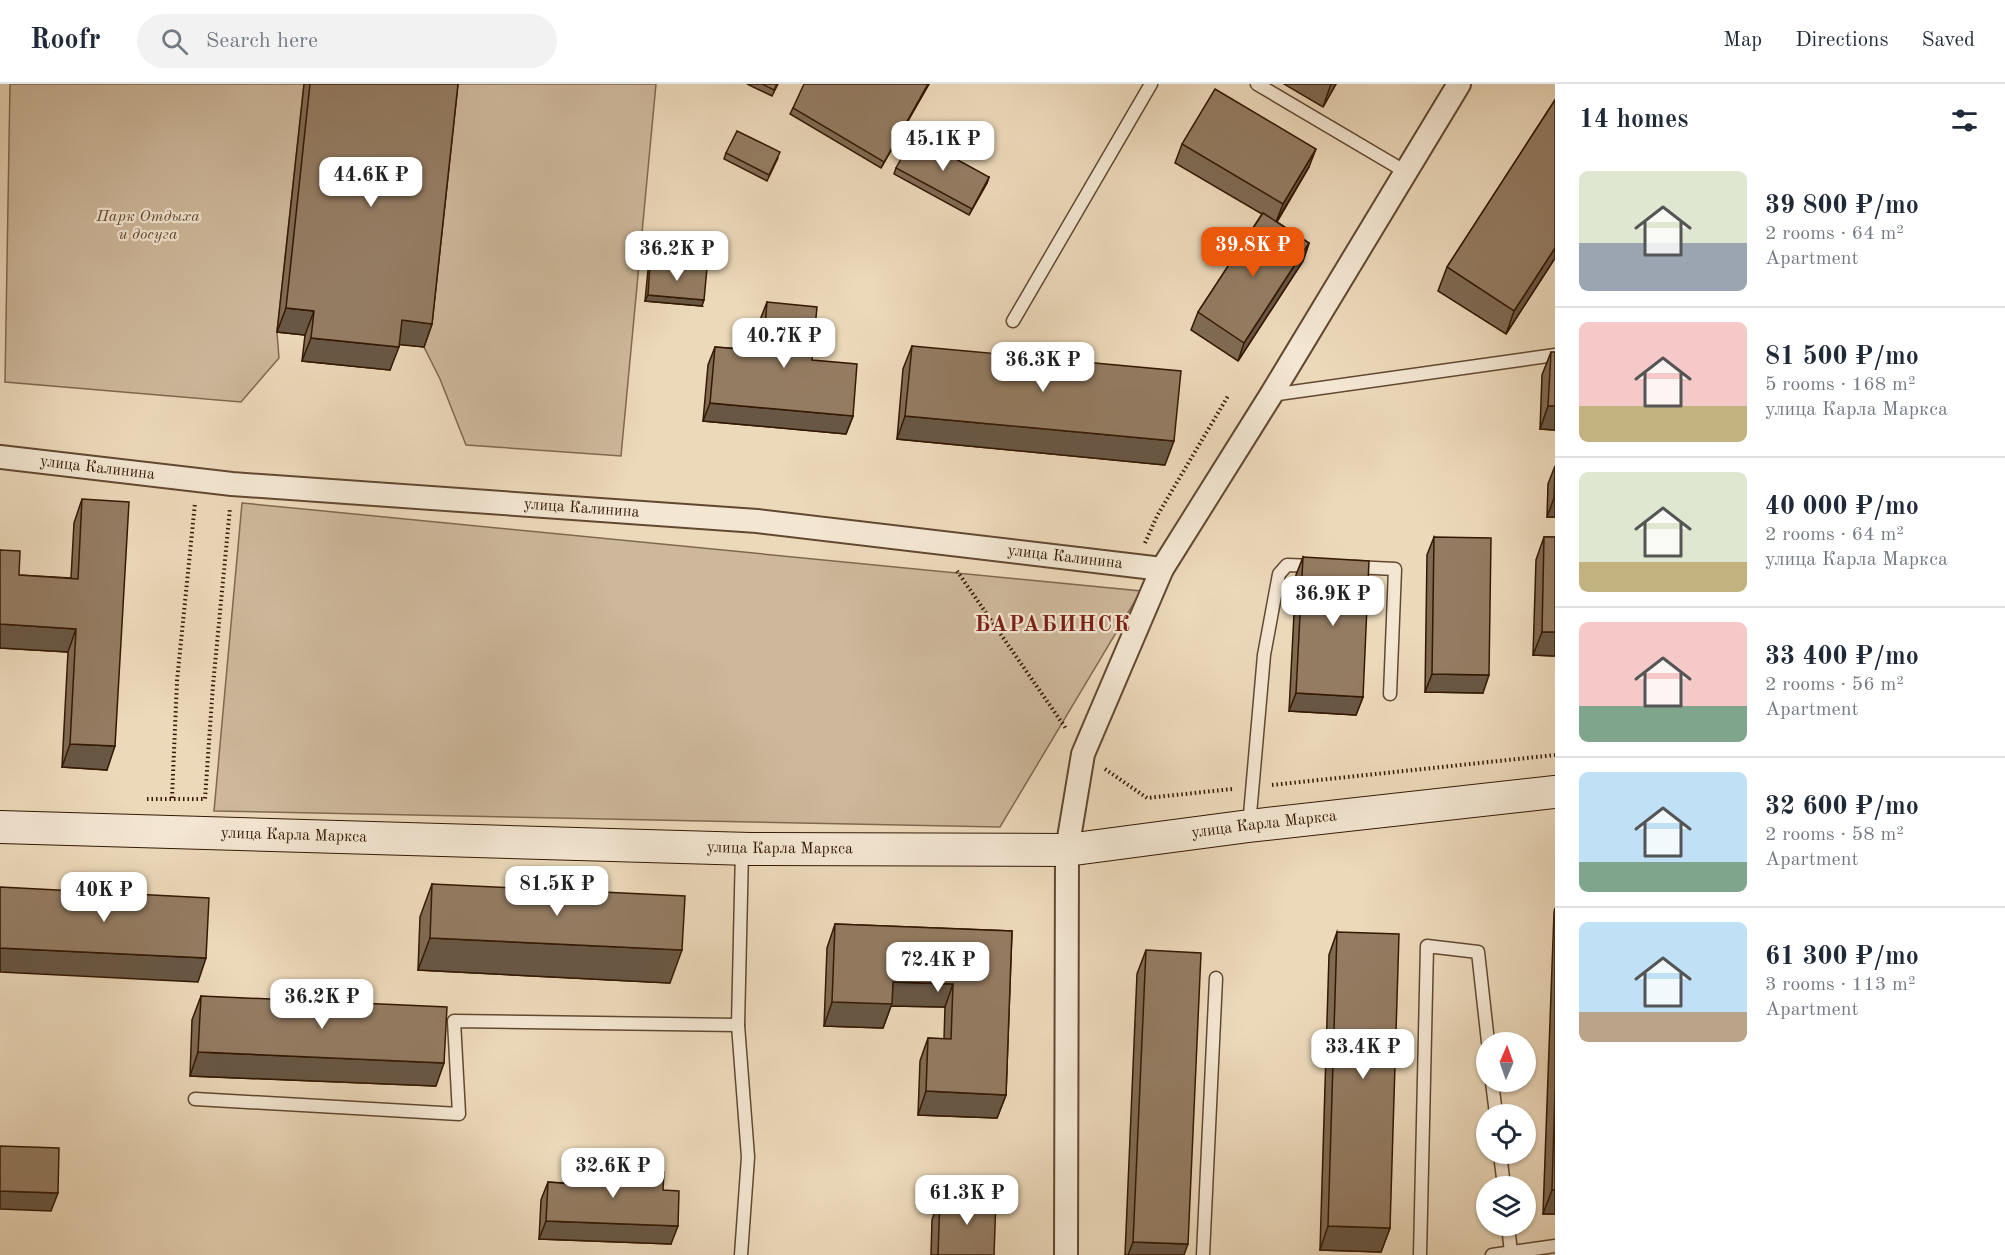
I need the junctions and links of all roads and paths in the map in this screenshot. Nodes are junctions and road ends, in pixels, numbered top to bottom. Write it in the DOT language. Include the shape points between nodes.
graph roads {
  1 [pos="1151,84"];
  2 [pos="1257,84"];
  3 [pos="1459,84"];
  4 [pos="1406,172"];
  5 [pos="1013,321"];
  6 [pos="1555,355"];
  7 [pos="1271,395"];
  8 [pos="1228,396"];
  9 [pos="0,457"];
  10 [pos="197,479"];
  11 [pos="232,484"];
  12 [pos="937,541"];
  13 [pos="1135,566"];
  14 [pos="1162,569"];
  15 [pos="1390,694"];
  16 [pos="1083,754"];
  17 [pos="1555,755"];
  18 [pos="1252,787"];
  19 [pos="1555,792"];
  20 [pos="172,798"];
  21 [pos="204,799"];
  22 [pos="1249,826"];
  23 [pos="0,827"];
  24 [pos="742,849"];
  25 [pos="1067,850"];
  26 [pos="1216,978"];
  27 [pos="738,1025"];
  28 [pos="1487,1032"];
  29 [pos="195,1099"];
  30 [pos="1509,1236"];
  31 [pos="1555,1246"];
  32 [pos="1511,1252"];
  33 [pos="741,1255"];
  34 [pos="1066,1255"];
  35 [pos="1203,1255"];
  36 [pos="1420,1255"];
  37 [pos="1492,1255"];
  1 -- 5 [label="lane"];
  2 -- 4 [label="lane"];
  3 -- 4 [label="street"];
  4 -- 7 [label="street"];
  6 -- 7 [label="lane"];
  7 -- 14 [label="street"];
  8 -- 13 [label="path" via="1157,516"];
  9 -- 10 [label="street, улица Калинина"];
  10 -- 11 [label="street, улица Калинина"];
  10 -- 20 [label="path" via="177,681"];
  11 -- 12 [label="street, улица Калинина" via="757,521"];
  11 -- 21 [label="path"];
  12 -- 13 [label="street, улица Калинина"];
  12 -- 16 [label="path"];
  13 -- 14 [label="street, улица Калинина"];
  14 -- 16 [label="street"];
  15 -- 18 [label="lane" via="1395,568 1287,565 1279,574 1264,655"];
  16 -- 18 [label="path" via="1147,798"];
  16 -- 25 [label="street"];
  17 -- 18 [label="path"];
  18 -- 22 [label="lane"];
  19 -- 22 [label="main road, улица Карла Маркса"];
  22 -- 25 [label="main road, улица Карла Маркса"];
  23 -- 24 [label="main road, улица Карла Маркса"];
  24 -- 25 [label="main road, улица Карла Маркса"];
  24 -- 27 [label="lane"];
  25 -- 34 [label="street"];
  26 -- 35 [label="lane"];
  27 -- 29 [label="lane" via="454,1022 459,1114"];
  27 -- 33 [label="lane" via="748,1157"];
  28 -- 36 [label="lane" via="1478,952 1427,946"];
  30 -- 32 [label="lane"];
  31 -- 32 [label="lane"];
  32 -- 37 [label="lane"];
}
